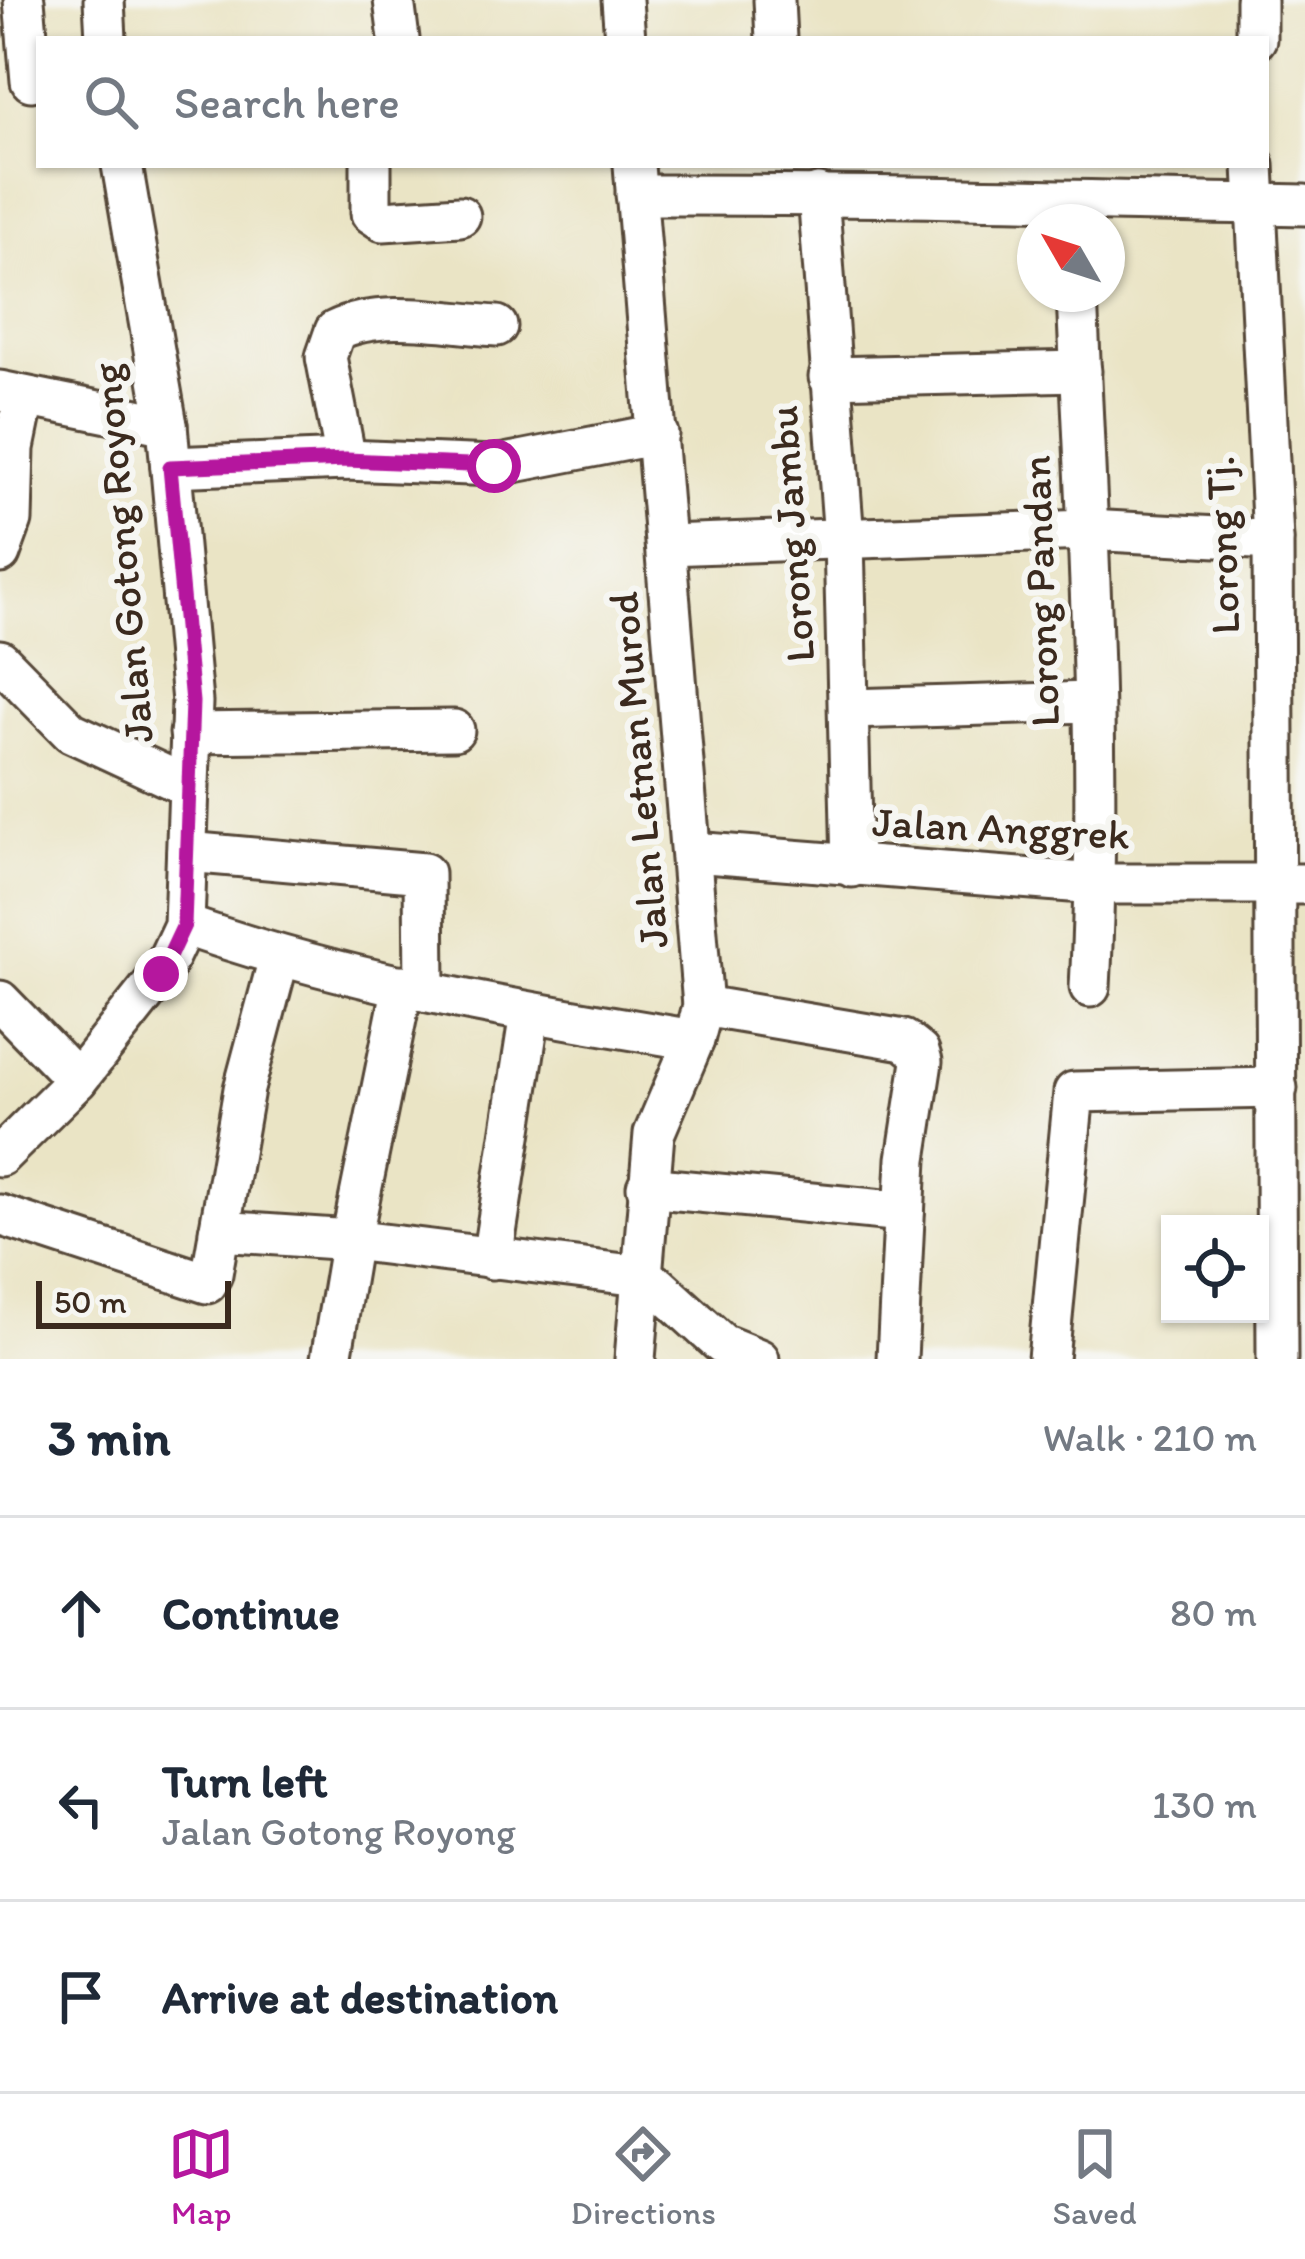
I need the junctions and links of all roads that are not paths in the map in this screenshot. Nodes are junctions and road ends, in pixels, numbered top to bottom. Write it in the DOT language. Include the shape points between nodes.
graph roads {
  1 [pos="24,0"];
  2 [pos="104,0"];
  3 [pos="394,0"];
  4 [pos="622,0"];
  5 [pos="774,0"];
  6 [pos="1256,0"];
  7 [pos="106,36"];
  8 [pos="400,36"];
  9 [pos="625,36"];
  10 [pos="776,36"];
  11 [pos="1256,36"];
  12 [pos="23,79"];
  13 [pos="123,168"];
  14 [pos="371,168"];
  15 [pos="635,180"];
  16 [pos="793,184"];
  17 [pos="1254,185"];
  18 [pos="1125,205"];
  19 [pos="1305,205"];
  20 [pos="1017,207"];
  21 [pos="460,216"];
  22 [pos="1078,312"];
  23 [pos="497,326"];
  24 [pos="1081,371"];
  25 [pos="829,377"];
  26 [pos="12,395"];
  27 [pos="167,425"];
  28 [pos="658,434"];
  29 [pos="346,460"];
  30 [pos="170,467"];
  31 [pos="1088,530"];
  32 [pos="844,539"];
  33 [pos="1273,540"];
  34 [pos="667,545"];
  35 [pos="0,553"];
  36 [pos="0,660"];
  37 [pos="1092,702"];
  38 [pos="849,709"];
  39 [pos="454,730"];
  40 [pos="190,733"];
  41 [pos="187,786"];
  42 [pos="187,852"];
  43 [pos="693,852"];
  44 [pos="852,867"];
  45 [pos="1096,884"];
  46 [pos="1290,884"];
  47 [pos="184,925"];
  48 [pos="278,958"];
  49 [pos="1090,987"];
  50 [pos="414,988"];
  51 [pos="0,1001"];
  52 [pos="530,1013"];
  53 [pos="698,1023"];
  54 [pos="76,1080"];
  55 [pos="1277,1088"];
  56 [pos="0,1156"];
  57 [pos="1292,1159"];
  58 [pos="647,1187"];
  59 [pos="904,1212"];
  60 [pos="0,1215"];
  61 [pos="219,1231"];
  62 [pos="351,1240"];
  63 [pos="493,1258"];
  64 [pos="640,1276"];
  65 [pos="331,1359"];
  66 [pos="635,1359"];
  67 [pos="759,1359"];
  68 [pos="897,1359"];
  69 [pos="1048,1359"];
  70 [pos="1277,1359"];
  1 -- 12 [label="street"];
  2 -- 7 [label="street"];
  3 -- 8 [label="street"];
  4 -- 9 [label="street"];
  5 -- 10 [label="street"];
  6 -- 11 [label="street"];
  13 -- 27 [label="street, Jalan Gotong Royong"];
  14 -- 21 [label="street" via="371,213 383,221"];
  15 -- 16 [label="street"];
  15 -- 28 [label="street, Jalan Letnan Murod"];
  16 -- 20 [label="street"];
  16 -- 25 [label="street, Lorong Jambu"];
  17 -- 18 [label="street"];
  17 -- 19 [label="street"];
  17 -- 33 [label="street, Lorong Tj."];
  22 -- 24 [label="street, Lorong Pandan"];
  23 -- 29 [label="street" via="385,320 335,331 326,357"];
  24 -- 25 [label="street"];
  24 -- 31 [label="street, Lorong Pandan"];
  25 -- 32 [label="street, Lorong Jambu"];
  26 -- 27 [label="street"];
  26 -- 35 [label="street" via="13,520"];
  27 -- 30 [label="street, Jalan Gotong Royong"];
  28 -- 29 [label="street" via="494,466"];
  28 -- 34 [label="street, Jalan Letnan Murod"];
  29 -- 30 [label="street"];
  30 -- 40 [label="street, Jalan Gotong Royong"];
  31 -- 32 [label="street"];
  31 -- 33 [label="street"];
  31 -- 37 [label="street, Lorong Pandan"];
  32 -- 34 [label="street"];
  32 -- 38 [label="street, Lorong Jambu"];
  33 -- 46 [label="street, Lorong Tj."];
  34 -- 43 [label="street, Jalan Letnan Murod"];
  36 -- 41 [label="street" via="71,732"];
  37 -- 38 [label="street"];
  37 -- 45 [label="street, Lorong Pandan"];
  38 -- 44 [label="street, Lorong Jambu"];
  39 -- 40 [label="street"];
  40 -- 41 [label="street, Jalan Gotong Royong"];
  41 -- 42 [label="street, Jalan Gotong Royong"];
  42 -- 47 [label="street, Jalan Gotong Royong"];
  42 -- 50 [label="street" via="424,873"];
  43 -- 44 [label="street, Jalan Anggrek"];
  43 -- 53 [label="street, Jalan Letnan Murod"];
  44 -- 45 [label="street, Jalan Anggrek"];
  45 -- 46 [label="street, Jalan Anggrek"];
  45 -- 49 [label="street, Lorong Pandan"];
  46 -- 55 [label="street, Lorong Tj."];
  47 -- 48 [label="street"];
  47 -- 54 [label="street, Jalan Gotong Royong" via="161,974"];
  48 -- 50 [label="street"];
  48 -- 61 [label="street"];
  50 -- 52 [label="street"];
  50 -- 62 [label="street"];
  51 -- 54 [label="street"];
  52 -- 53 [label="street"];
  52 -- 63 [label="street"];
  53 -- 58 [label="street, Jalan Letnan Murod" via="654,1134"];
  53 -- 59 [label="street" via="913,1046 922,1062"];
  54 -- 56 [label="street, Jalan Gotong Royong"];
  55 -- 57 [label="street, Lorong Tj."];
  55 -- 69 [label="street" via="1075,1092"];
  57 -- 70 [label="street, Lorong Tj."];
  58 -- 59 [label="street"];
  58 -- 64 [label="street, Jalan Letnan Murod"];
  59 -- 68 [label="street"];
  60 -- 61 [label="street" via="205,1285"];
  61 -- 62 [label="street"];
  62 -- 63 [label="street"];
  62 -- 65 [label="street"];
  63 -- 64 [label="street"];
  64 -- 66 [label="street, Jalan Letnan Murod"];
  64 -- 67 [label="street" via="722,1344"];
}
